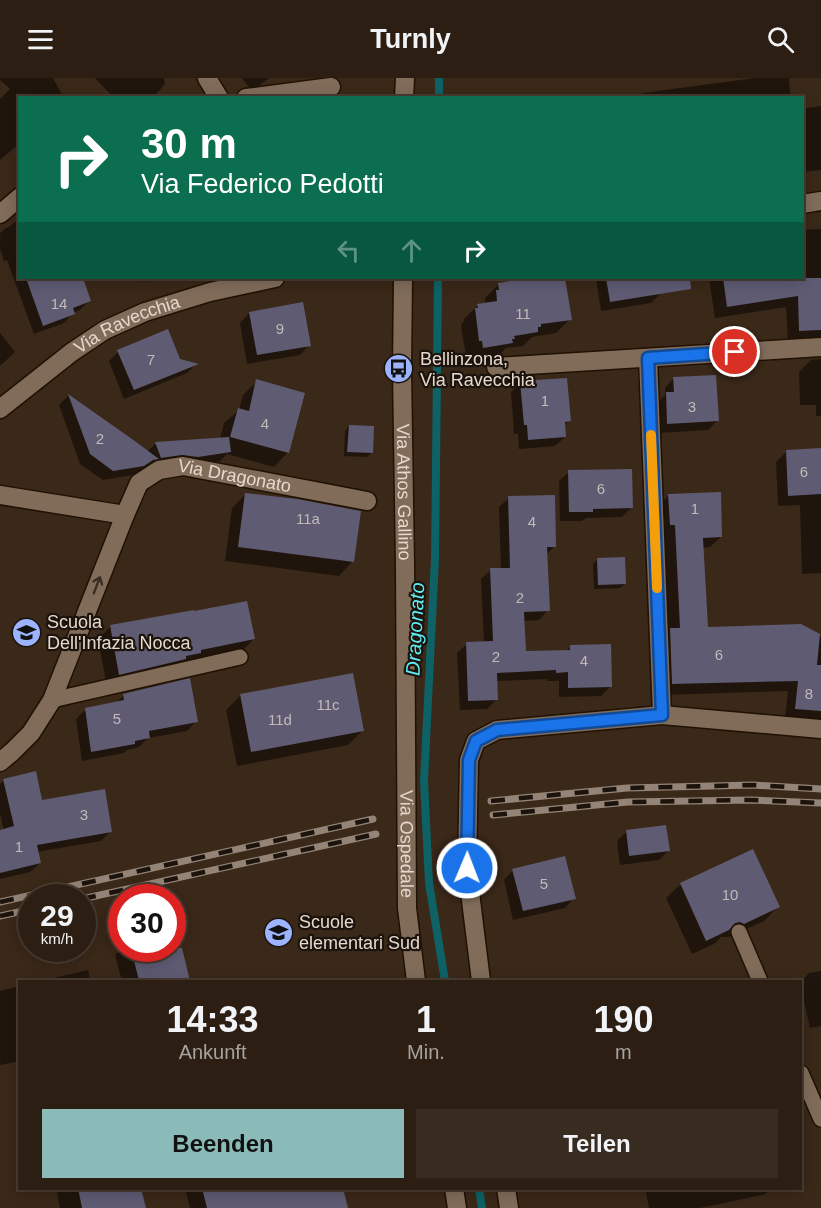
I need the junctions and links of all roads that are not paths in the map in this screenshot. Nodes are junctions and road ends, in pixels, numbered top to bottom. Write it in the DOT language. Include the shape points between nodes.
graph roads {
  1 [pos="207,78"];
  2 [pos="405,78"];
  3 [pos="331,87"];
  4 [pos="218,96"];
  5 [pos="261,96"];
  6 [pos="404,96"];
  7 [pos="18,199"];
  8 [pos="821,201"];
  9 [pos="804,204"];
  10 [pos="0,214"];
  11 [pos="270,279"];
  12 [pos="403,279"];
  13 [pos="821,347"];
  14 [pos="648,358"];
  15 [pos="496,367"];
  16 [pos="0,409"];
  17 [pos="0,495"];
  18 [pos="367,501"];
  19 [pos="125,516"];
  20 [pos="240,657"];
  21 [pos="52,700"];
  22 [pos="662,715"];
  23 [pos="821,729"];
  24 [pos="0,762"];
  25 [pos="407,778"];
  26 [pos="739,932"];
  27 [pos="416,980"];
  28 [pos="481,980"];
  29 [pos="760,980"];
  30 [pos="802,1075"];
  31 [pos="821,1119"];
  32 [pos="454,1190"];
  33 [pos="506,1190"];
  34 [pos="457,1208"];
  35 [pos="509,1208"];
  1 -- 4 [label="street"];
  2 -- 6 [label="street"];
  3 -- 5 [label="street"];
  7 -- 10 [label="street"];
  8 -- 9 [label="street"];
  11 -- 16 [label="street, Via Ravecchia" via="145,312 105,330"];
  12 -- 25 [label="street, Via Athos Gallino"];
  13 -- 14 [label="street"];
  14 -- 15 [label="street"];
  14 -- 22 [label="street"];
  17 -- 19 [label="street"];
  18 -- 19 [label="street, Via Dragonato" via="183,466 159,470 139,483"];
  21 -- 19 [label="street, Via Dragonato, one-way"];
  20 -- 21 [label="lane"];
  21 -- 24 [label="street, Via Dragonato" via="31,733"];
  22 -- 23 [label="street"];
  22 -- 28 [label="street" via="497,730 476,741 469,760 467,868"];
  25 -- 27 [label="street, Via Ospedale" via="407,908"];
  26 -- 29 [label="lane"];
  30 -- 31 [label="lane"];
  32 -- 34 [label="street"];
  33 -- 35 [label="street"];
}
